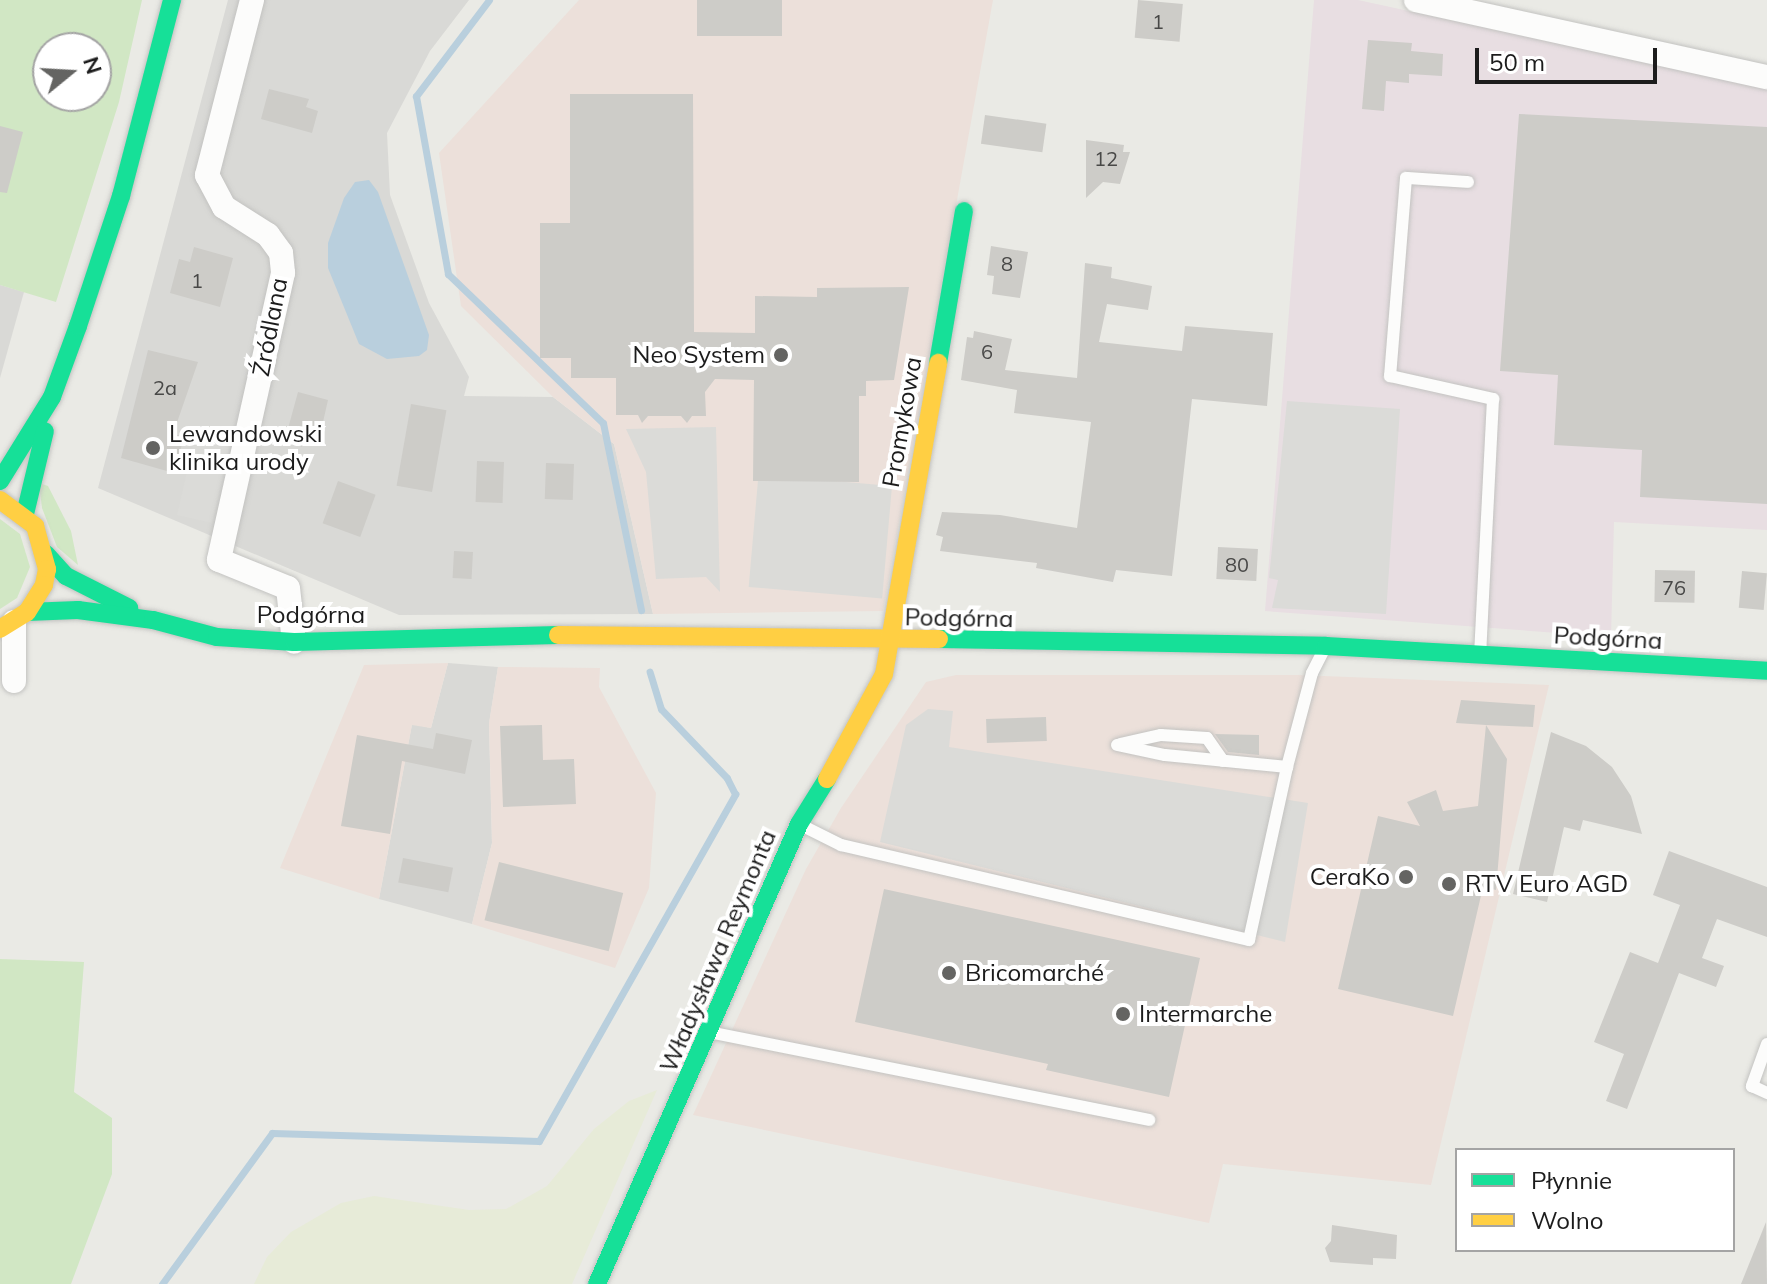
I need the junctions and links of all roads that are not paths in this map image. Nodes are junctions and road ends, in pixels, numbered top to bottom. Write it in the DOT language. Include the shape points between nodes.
graph roads {
  1 [pos="172,0"];
  2 [pos="252,0"];
  3 [pos="1416,0"];
  4 [pos="1767,77"];
  5 [pos="1468,182"];
  6 [pos="964,211"];
  7 [pos="52,397"];
  8 [pos="0,481"];
  9 [pos="0,500"];
  10 [pos="25,514"];
  11 [pos="46,554"];
  12 [pos="153,620"];
  13 [pos="14,621"];
  14 [pos="888,641"];
  15 [pos="294,642"];
  16 [pos="1326,646"];
  17 [pos="1480,655"];
  18 [pos="1767,671"];
  19 [pos="14,681"];
  20 [pos="1223,761"];
  21 [pos="1287,767"];
  22 [pos="799,824"];
  23 [pos="709,1032"];
  24 [pos="1767,1044"];
  25 [pos="1767,1093"];
  26 [pos="1149,1120"];
  27 [pos="597,1284"];
  1 -- 7 [label="main road" via="121,196"];
  2 -- 15 [label="street, Źródlana" via="207,175 224,207 268,235 281,253 283,273 219,560 288,588"];
  3 -- 4 [label="street"];
  5 -- 17 [label="lane" via="1406,178 1390,376 1493,399"];
  6 -- 14 [label="main road, Promykowa"];
  7 -- 8 [label="main road"];
  7 -- 10 [label="main road"];
  9 -- 10 [label="main road"];
  10 -- 11 [label="main road, Podgórna"];
  11 -- 12 [label="main road, Podgórna" via="66,576"];
  11 -- 13 [label="main road" via="44,585"];
  12 -- 13 [label="main road, Podgórna" via="78,610"];
  12 -- 15 [label="main road, Podgórna" via="217,637"];
  13 -- 19 [label="street"];
  14 -- 15 [label="main road, Podgórna" via="450,635"];
  14 -- 16 [label="main road, Podgórna"];
  14 -- 22 [label="main road, Władysława Reymonta" via="884,674 869,709"];
  16 -- 17 [label="main road, Podgórna"];
  16 -- 21 [label="lane" via="1312,673"];
  17 -- 18 [label="main road, Podgórna"];
  20 -- 20 [label="lane" via="1207,738 1161,735 1117,745"];
  20 -- 21 [label="lane"];
  21 -- 22 [label="lane" via="1249,940 841,845"];
  22 -- 23 [label="main road, Władysława Reymonta"];
  23 -- 26 [label="lane"];
  23 -- 27 [label="main road, Władysława Reymonta"];
  24 -- 25 [label="lane" via="1752,1086"];
}
